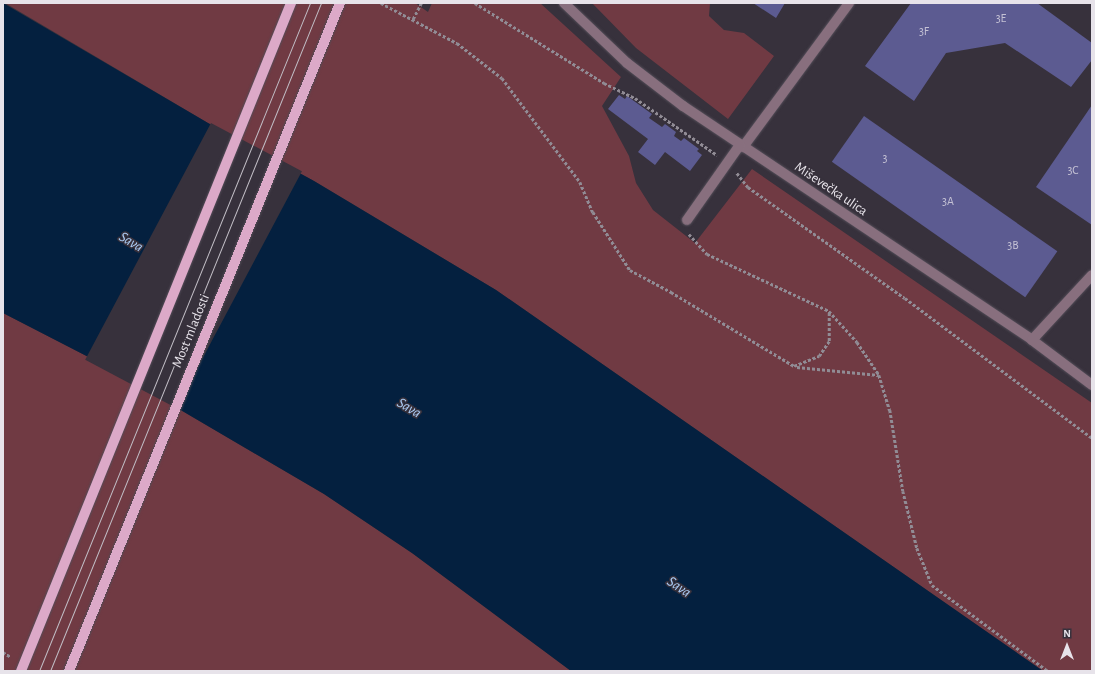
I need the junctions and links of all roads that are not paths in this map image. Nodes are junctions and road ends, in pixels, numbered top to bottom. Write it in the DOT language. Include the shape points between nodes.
graph roads {
  1 [pos="291,3"];
  2 [pos="340,3"];
  3 [pos="564,3"];
  4 [pos="849,3"];
  5 [pos="741,146"];
  6 [pos="687,220"];
  7 [pos="1092,275"];
  8 [pos="1032,340"];
  9 [pos="1092,385"];
  10 [pos="21,671"];
  11 [pos="69,671"];
  1 -- 10 [label="main road, bridge"];
  2 -- 11 [label="main road, Most mladosti"];
  3 -- 5 [label="street, Miševečka ulica" via="627,63"];
  4 -- 5 [label="street"];
  5 -- 6 [label="street"];
  5 -- 8 [label="street, Miševečka ulica"];
  7 -- 8 [label="street"];
  8 -- 9 [label="street, Miševečka ulica"];
}
